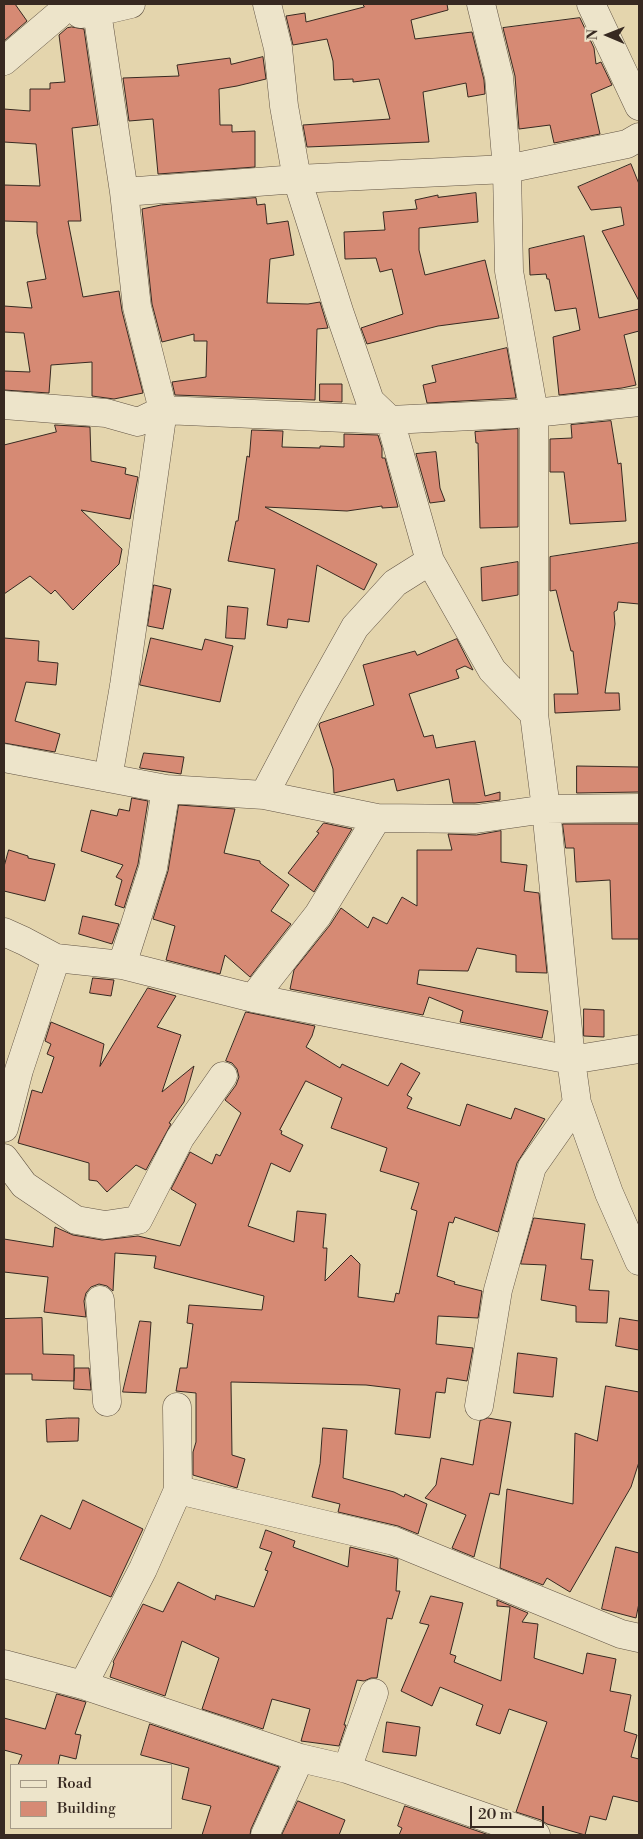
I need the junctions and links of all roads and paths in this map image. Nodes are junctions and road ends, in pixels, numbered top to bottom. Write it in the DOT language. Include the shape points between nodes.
graph roads {
  1 [pos="130,4"];
  2 [pos="267,4"];
  3 [pos="481,4"];
  4 [pos="591,4"];
  5 [pos="64,10"];
  6 [pos="98,12"];
  7 [pos="4,61"];
  8 [pos="639,106"];
  9 [pos="639,137"];
  10 [pos="507,169"];
  11 [pos="297,180"];
  12 [pos="124,192"];
  13 [pos="639,402"];
  14 [pos="4,405"];
  15 [pos="163,410"];
  16 [pos="534,412"];
  17 [pos="390,420"];
  18 [pos="430,562"];
  19 [pos="534,714"];
  20 [pos="4,758"];
  21 [pos="108,778"];
  22 [pos="166,789"];
  23 [pos="264,795"];
  24 [pos="639,808"];
  25 [pos="546,809"];
  26 [pos="376,818"];
  27 [pos="4,932"];
  28 [pos="56,958"];
  29 [pos="122,966"];
  30 [pos="253,998"];
  31 [pos="639,1049"];
  32 [pos="571,1060"];
  33 [pos="223,1076"];
  34 [pos="577,1103"];
  35 [pos="4,1128"];
  36 [pos="4,1158"];
  37 [pos="639,1261"];
  38 [pos="100,1300"];
  39 [pos="107,1402"];
  40 [pos="479,1406"];
  41 [pos="177,1407"];
  42 [pos="178,1490"];
  43 [pos="639,1638"];
  44 [pos="4,1664"];
  45 [pos="83,1685"];
  46 [pos="374,1693"];
  47 [pos="300,1758"];
  48 [pos="347,1769"];
  49 [pos="522,1833"];
  50 [pos="265,1835"];
  1 -- 6 [label="street"];
  2 -- 11 [label="street" via="278,48"];
  3 -- 10 [label="street" via="499,77"];
  4 -- 8 [label="street"];
  5 -- 6 [label="street"];
  5 -- 7 [label="street"];
  6 -- 12 [label="street"];
  9 -- 10 [label="street" via="627,144"];
  10 -- 11 [label="street"];
  10 -- 16 [label="street" via="509,271"];
  11 -- 12 [label="street"];
  11 -- 17 [label="street" via="370,401"];
  12 -- 15 [label="street" via="137,308"];
  13 -- 16 [label="street"];
  14 -- 15 [label="street" via="106,413 138,422"];
  15 -- 17 [label="street"];
  15 -- 21 [label="street"];
  16 -- 17 [label="street"];
  16 -- 19 [label="street"];
  17 -- 18 [label="street"];
  18 -- 19 [label="street" via="492,670"];
  18 -- 23 [label="street" via="395,583 355,627"];
  19 -- 25 [label="street"];
  20 -- 21 [label="street"];
  21 -- 22 [label="street"];
  22 -- 23 [label="street"];
  22 -- 29 [label="street" via="153,868"];
  23 -- 26 [label="street"];
  24 -- 25 [label="street"];
  25 -- 26 [label="street" via="476,819"];
  25 -- 32 [label="street"];
  26 -- 30 [label="street" via="318,915"];
  27 -- 28 [label="street"];
  28 -- 29 [label="street"];
  28 -- 35 [label="street" via="19,1070"];
  29 -- 30 [label="street"];
  30 -- 32 [label="street"];
  31 -- 32 [label="street"];
  32 -- 34 [label="street"];
  33 -- 36 [label="street" via="180,1138 138,1220 105,1226 76,1220 24,1185"];
  34 -- 37 [label="street" via="609,1193"];
  34 -- 40 [label="street" via="532,1167 498,1290"];
  38 -- 39 [label="street"];
  41 -- 42 [label="street"];
  42 -- 43 [label="street" via="394,1541 620,1634"];
  42 -- 45 [label="street" via="143,1569"];
  44 -- 45 [label="street"];
  45 -- 47 [label="street"];
  46 -- 48 [label="street"];
  47 -- 48 [label="street"];
  47 -- 50 [label="street"];
  48 -- 49 [label="street"];
}
